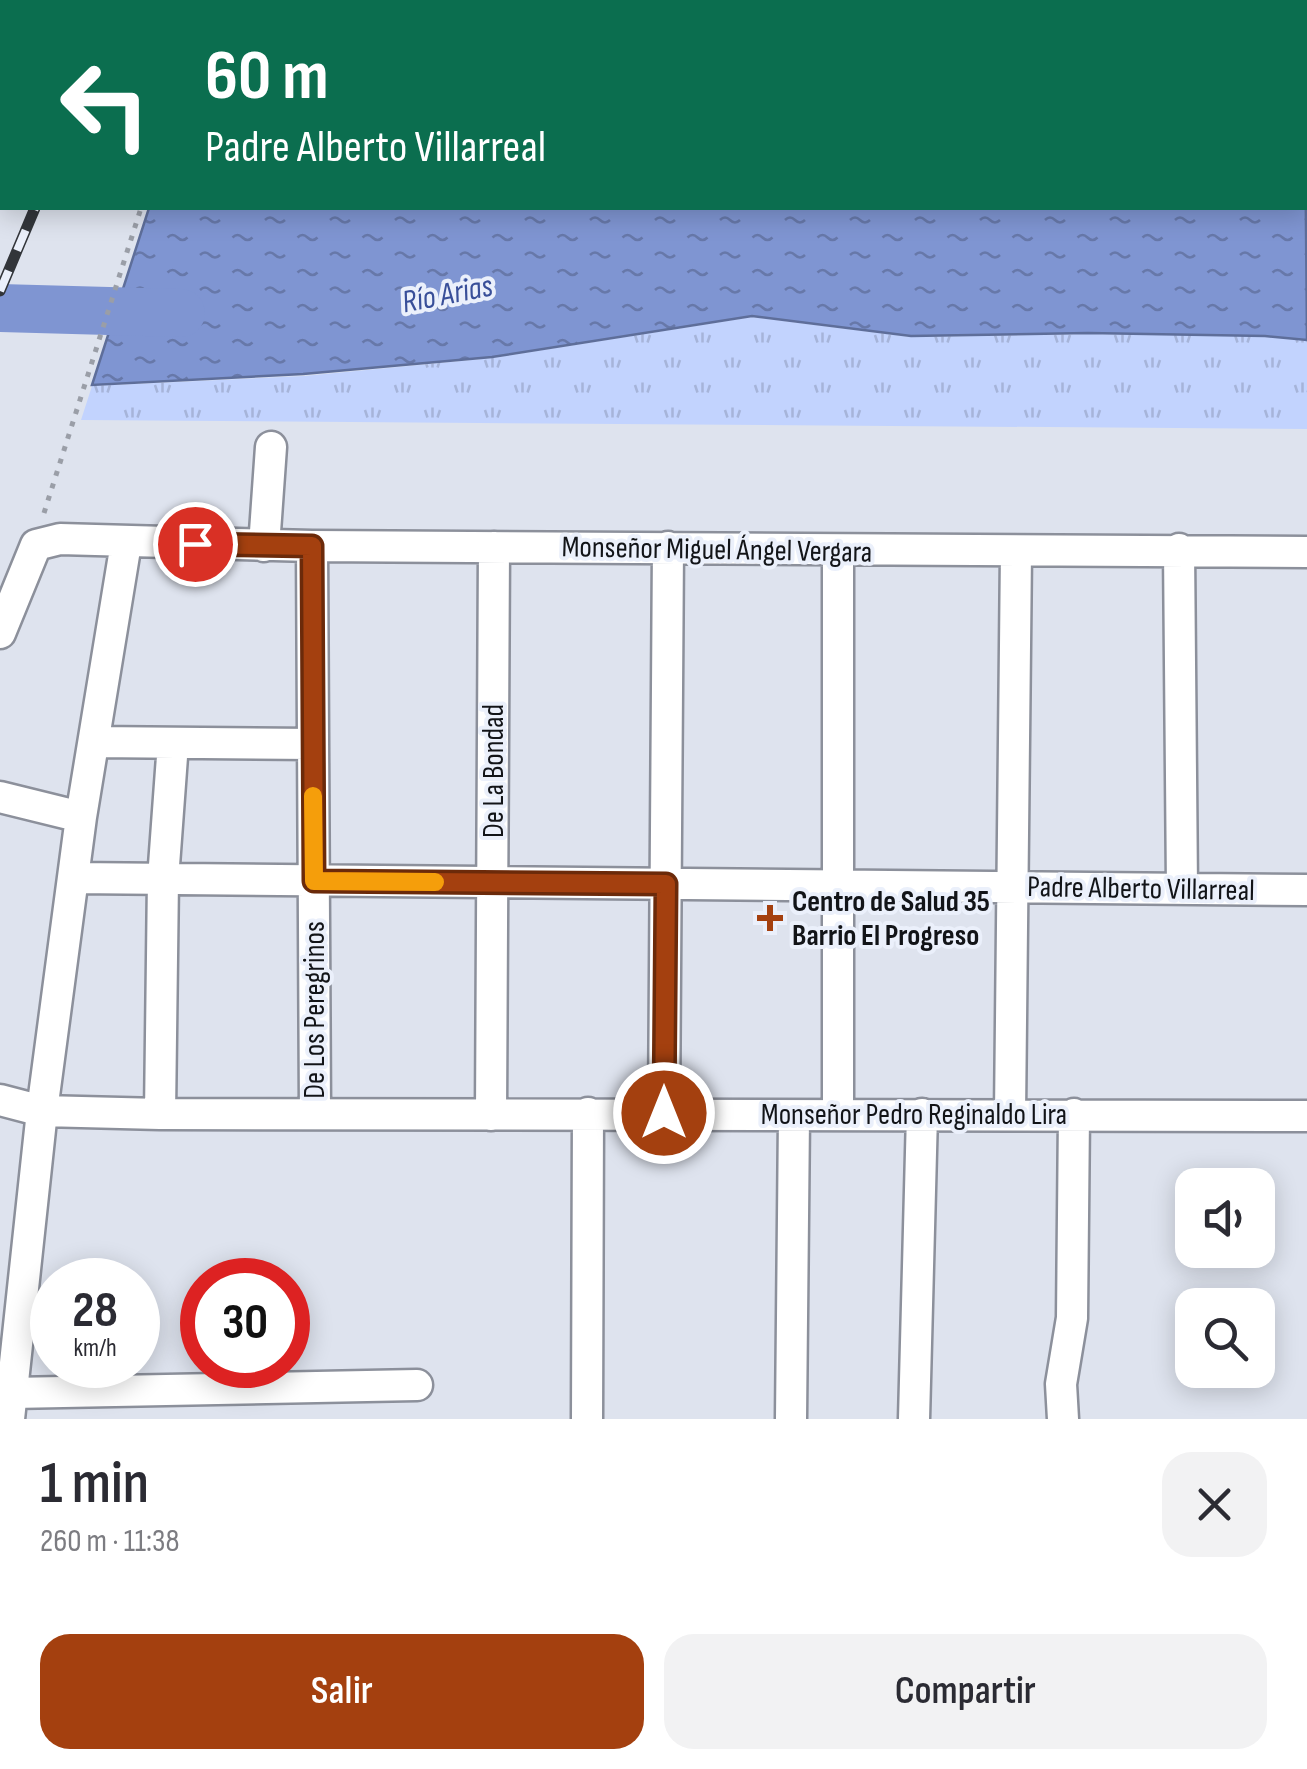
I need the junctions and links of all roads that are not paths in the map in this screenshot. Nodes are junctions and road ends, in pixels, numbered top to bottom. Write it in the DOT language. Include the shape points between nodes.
graph roads {
  1 [pos="271,448"];
  2 [pos="126,543"];
  3 [pos="264,546"];
  4 [pos="312,546"];
  5 [pos="494,547"];
  6 [pos="668,547"];
  7 [pos="1179,550"];
  8 [pos="838,551"];
  9 [pos="1016,552"];
  10 [pos="1307,552"];
  11 [pos="0,633"];
  12 [pos="96,742"];
  13 [pos="174,743"];
  14 [pos="313,744"];
  15 [pos="0,797"];
  16 [pos="82,816"];
  17 [pos="74,878"];
  18 [pos="163,879"];
  19 [pos="314,881"];
  20 [pos="492,882"];
  21 [pos="666,884"];
  22 [pos="838,886"];
  23 [pos="1012,887"];
  24 [pos="1182,889"];
  25 [pos="1307,890"];
  26 [pos="0,1100"];
  27 [pos="42,1111"];
  28 [pos="588,1113"];
  29 [pos="664,1113"];
  30 [pos="160,1114"];
  31 [pos="315,1114"];
  32 [pos="491,1114"];
  33 [pos="922,1114"];
  34 [pos="1010,1114"];
  35 [pos="1074,1114"];
  36 [pos="838,1115"];
  37 [pos="794,1116"];
  38 [pos="1307,1116"];
  39 [pos="417,1385"];
  40 [pos="11,1406"];
  41 [pos="587,1419"];
  42 [pos="791,1419"];
  43 [pos="914,1419"];
  44 [pos="1063,1419"];
  1 -- 3 [label="street"];
  2 -- 3 [label="street, Monseñor Miguel Ángel Vergara"];
  2 -- 11 [label="street, Monseñor Miguel Ángel Vergara" via="60,539 36,546"];
  2 -- 12 [label="street"];
  3 -- 4 [label="street, Monseñor Miguel Ángel Vergara"];
  4 -- 5 [label="street, Monseñor Miguel Ángel Vergara"];
  4 -- 14 [label="street, De Los Peregrinos"];
  5 -- 6 [label="street, Monseñor Miguel Ángel Vergara"];
  5 -- 20 [label="street, De La Bondad"];
  6 -- 8 [label="street, Monseñor Miguel Ángel Vergara"];
  6 -- 21 [label="street"];
  7 -- 9 [label="street, Monseñor Miguel Ángel Vergara"];
  7 -- 10 [label="street, Monseñor Miguel Ángel Vergara"];
  7 -- 24 [label="street"];
  8 -- 9 [label="street, Monseñor Miguel Ángel Vergara"];
  8 -- 22 [label="street"];
  9 -- 23 [label="street"];
  12 -- 13 [label="street"];
  12 -- 16 [label="street"];
  13 -- 14 [label="street"];
  13 -- 18 [label="street"];
  14 -- 19 [label="street, De Los Peregrinos"];
  15 -- 16 [label="street"];
  16 -- 17 [label="street"];
  17 -- 18 [label="street, Padre Alberto Villarreal"];
  17 -- 27 [label="street"];
  18 -- 19 [label="street, Padre Alberto Villarreal"];
  18 -- 30 [label="street"];
  19 -- 20 [label="street, Padre Alberto Villarreal"];
  19 -- 31 [label="street, De Los Peregrinos"];
  20 -- 21 [label="street, Padre Alberto Villarreal"];
  20 -- 32 [label="street, De La Bondad"];
  21 -- 22 [label="street, Padre Alberto Villarreal"];
  21 -- 29 [label="street"];
  22 -- 23 [label="street, Padre Alberto Villarreal"];
  22 -- 36 [label="street"];
  23 -- 24 [label="street, Padre Alberto Villarreal"];
  23 -- 34 [label="street"];
  24 -- 25 [label="street, Padre Alberto Villarreal"];
  26 -- 27 [label="street, Monseñor Pedro Reginaldo Lira"];
  27 -- 30 [label="street, Monseñor Pedro Reginaldo Lira"];
  27 -- 40 [label="street"];
  28 -- 29 [label="street, Monseñor Pedro Reginaldo Lira"];
  28 -- 32 [label="street, Monseñor Pedro Reginaldo Lira"];
  28 -- 41 [label="street"];
  29 -- 37 [label="street, Monseñor Pedro Reginaldo Lira"];
  30 -- 31 [label="street, Monseñor Pedro Reginaldo Lira"];
  31 -- 32 [label="street, Monseñor Pedro Reginaldo Lira"];
  33 -- 34 [label="street, Monseñor Pedro Reginaldo Lira"];
  33 -- 36 [label="street, Monseñor Pedro Reginaldo Lira"];
  33 -- 43 [label="street"];
  34 -- 35 [label="street, Monseñor Pedro Reginaldo Lira"];
  35 -- 38 [label="street, Monseñor Pedro Reginaldo Lira"];
  35 -- 44 [label="street" via="1072,1318 1061,1384"];
  36 -- 37 [label="street, Monseñor Pedro Reginaldo Lira"];
  37 -- 42 [label="street"];
  39 -- 40 [label="street"];
}
